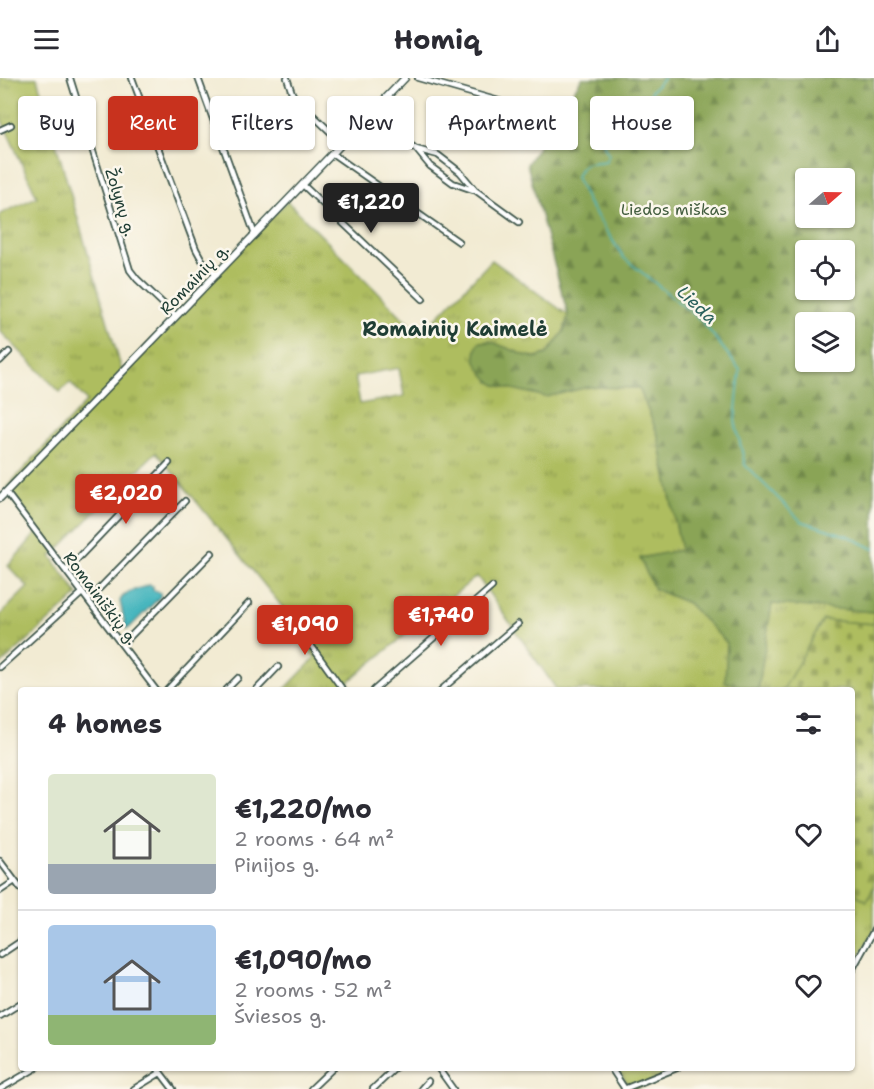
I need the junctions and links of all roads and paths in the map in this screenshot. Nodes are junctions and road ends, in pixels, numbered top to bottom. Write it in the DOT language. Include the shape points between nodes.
graph roads {
  1 [pos="70,78"];
  2 [pos="132,78"];
  3 [pos="198,78"];
  4 [pos="287,78"];
  5 [pos="405,78"];
  6 [pos="418,78"];
  7 [pos="388,96"];
  8 [pos="481,96"];
  9 [pos="11,125"];
  10 [pos="327,129"];
  11 [pos="0,130"];
  12 [pos="416,149"];
  13 [pos="336,150"];
  14 [pos="333,154"];
  15 [pos="303,184"];
  16 [pos="475,190"];
  17 [pos="519,222"];
  18 [pos="255,235"];
  19 [pos="459,242"];
  20 [pos="217,275"];
  21 [pos="423,299"];
  22 [pos="176,316"];
  23 [pos="9,352"];
  24 [pos="0,361"];
  25 [pos="170,463"];
  26 [pos="6,492"];
  27 [pos="0,498"];
  28 [pos="184,501"];
  29 [pos="212,553"];
  30 [pos="66,571"];
  31 [pos="492,587"];
  32 [pos="82,593"];
  33 [pos="88,600"];
  34 [pos="249,603"];
  35 [pos="285,609"];
  36 [pos="518,624"];
  37 [pos="122,645"];
  38 [pos="0,667"];
  39 [pos="278,667"];
  40 [pos="238,678"];
  41 [pos="154,687"];
  42 [pos="170,687"];
  43 [pos="229,687"];
  44 [pos="259,687"];
  45 [pos="341,687"];
  46 [pos="377,687"];
  47 [pos="444,687"];
  48 [pos="0,861"];
  49 [pos="15,880"];
  50 [pos="18,884"];
  51 [pos="0,891"];
  52 [pos="874,930"];
  53 [pos="18,943"];
  54 [pos="0,955"];
  55 [pos="855,965"];
  56 [pos="18,1006"];
  57 [pos="0,1016"];
  58 [pos="31,1071"];
  59 [pos="158,1071"];
  60 [pos="160,1071"];
  61 [pos="330,1071"];
  62 [pos="392,1071"];
  63 [pos="440,1071"];
  64 [pos="613,1071"];
  65 [pos="670,1071"];
  66 [pos="428,1082"];
  67 [pos="0,1089"];
  68 [pos="134,1089"];
  69 [pos="173,1089"];
  70 [pos="311,1089"];
  71 [pos="373,1089"];
  72 [pos="421,1089"];
  73 [pos="453,1089"];
  74 [pos="625,1089"];
  1 -- 22 [label="street, Žolynų g." via="130,270"];
  2 -- 20 [label="street" via="196,249"];
  3 -- 18 [label="street"];
  4 -- 10 [label="street" via="295,98"];
  5 -- 7 [label="main road, Romainių g."];
  6 -- 8 [label="street"];
  9 -- 11 [label="street"];
  12 -- 16 [label="street" via="430,166 453,183"];
  12 -- 16 [label="street" via="438,155"];
  13 -- 14 [label="main road, Romainių g."];
  14 -- 15 [label="main road, Romainių g."];
  14 -- 19 [label="street"];
  15 -- 18 [label="main road, Romainių g."];
  15 -- 21 [label="street"];
  16 -- 17 [label="street"];
  18 -- 20 [label="main road, Romainių g."];
  20 -- 22 [label="main road, Romainių g."];
  22 -- 26 [label="main road, Romainių g."];
  23 -- 24 [label="street"];
  25 -- 30 [label="street"];
  26 -- 27 [label="main road, Romainių g."];
  26 -- 30 [label="street, Romainiškių g."];
  28 -- 33 [label="street"];
  29 -- 37 [label="street"];
  30 -- 32 [label="street, Romainiškių g."];
  31 -- 46 [label="street"];
  32 -- 33 [label="street, Romainiškių g."];
  32 -- 38 [label="street"];
  33 -- 37 [label="street, Romainiškių g."];
  34 -- 42 [label="street"];
  35 -- 45 [label="street"];
  36 -- 47 [label="street"];
  37 -- 41 [label="street, Romainiškių g."];
  39 -- 44 [label="street"];
  40 -- 43 [label="street"];
  48 -- 49 [label="street"];
  49 -- 50 [label="street"];
  49 -- 51 [label="street"];
  52 -- 55 [label="street"];
  53 -- 54 [label="street"];
  56 -- 57 [label="street"];
  58 -- 67 [label="street"];
  59 -- 68 [label="street"];
  60 -- 69 [label="street"];
  61 -- 70 [label="street"];
  62 -- 71 [label="street"];
  63 -- 73 [label="street"];
  64 -- 74 [label="street"];
  65 -- 74 [label="street"];
  66 -- 72 [label="street"];
}
